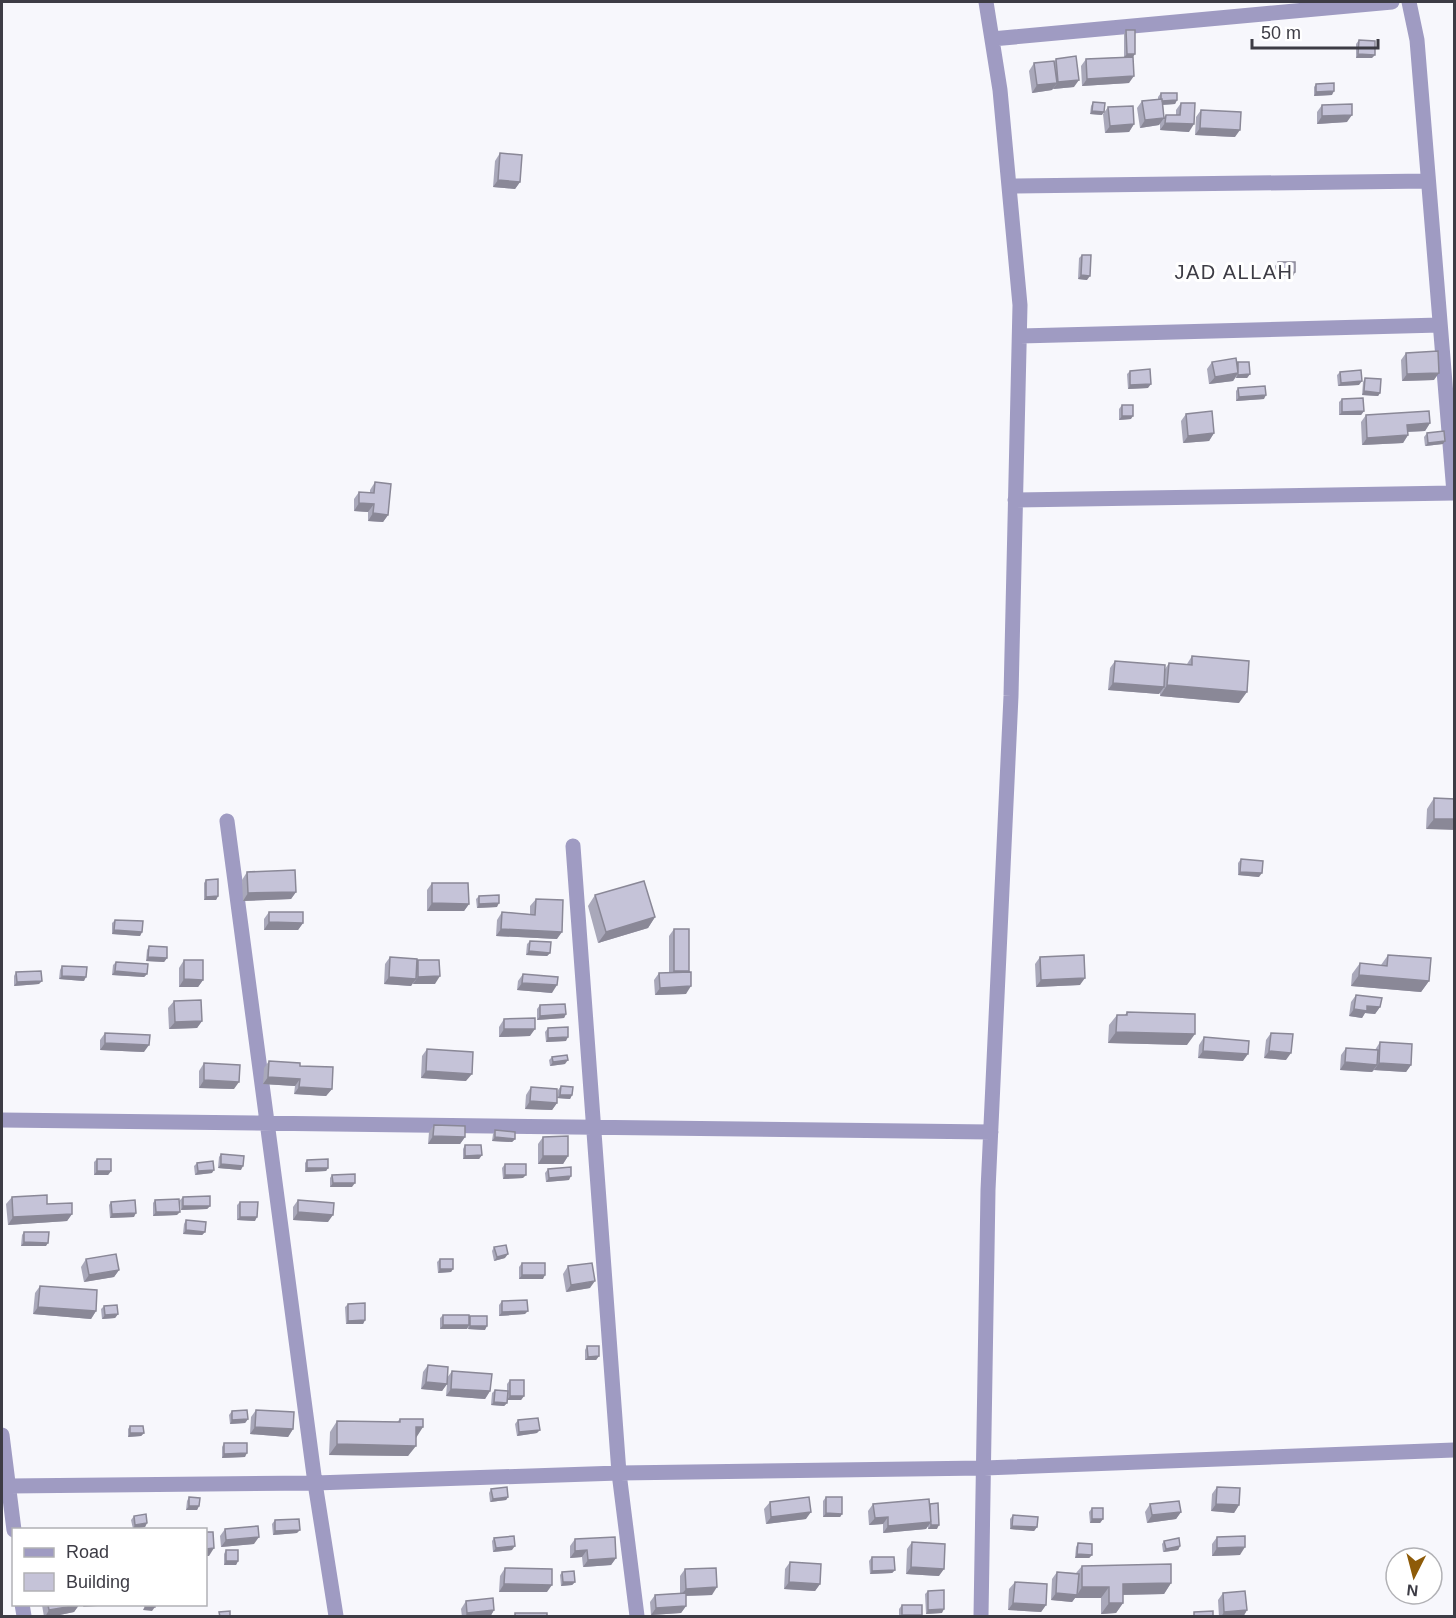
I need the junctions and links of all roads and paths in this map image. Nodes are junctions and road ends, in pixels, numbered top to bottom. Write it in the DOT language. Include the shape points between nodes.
graph roads {
  1 [pos="986,2"];
  2 [pos="1392,2"];
  3 [pos="1409,2"];
  4 [pos="992,39"];
  5 [pos="1428,181"];
  6 [pos="1009,186"];
  7 [pos="1440,325"];
  8 [pos="1020,336"];
  9 [pos="1015,500"];
  10 [pos="226,821"];
  11 [pos="573,846"];
  12 [pos="2,1120"];
  13 [pos="267,1124"];
  14 [pos="592,1127"];
  15 [pos="991,1132"];
  16 [pos="2,1435"];
  17 [pos="1455,1450"];
  18 [pos="984,1468"];
  19 [pos="620,1473"];
  20 [pos="315,1483"];
  21 [pos="9,1486"];
  22 [pos="14,1528"];
  23 [pos="336,1617"];
  24 [pos="637,1617"];
  25 [pos="981,1617"];
  1 -- 4 [label="street"];
  2 -- 4 [label="street"];
  3 -- 5 [label="street" via="1417,40"];
  4 -- 6 [label="street"];
  5 -- 6 [label="street"];
  5 -- 7 [label="street"];
  6 -- 8 [label="street"];
  7 -- 8 [label="street"];
  7 -- 9 [label="street" via="1454,493"];
  8 -- 9 [label="street"];
  9 -- 15 [label="street" via="1011,696"];
  10 -- 13 [label="street"];
  11 -- 14 [label="street"];
  12 -- 13 [label="street"];
  13 -- 14 [label="street"];
  13 -- 20 [label="street"];
  14 -- 15 [label="street"];
  14 -- 19 [label="street"];
  15 -- 18 [label="street"];
  16 -- 21 [label="street"];
  17 -- 18 [label="street"];
  18 -- 19 [label="street"];
  18 -- 25 [label="street"];
  19 -- 20 [label="street"];
  19 -- 24 [label="street"];
  20 -- 21 [label="street"];
  20 -- 23 [label="street"];
  21 -- 22 [label="street"];
}
